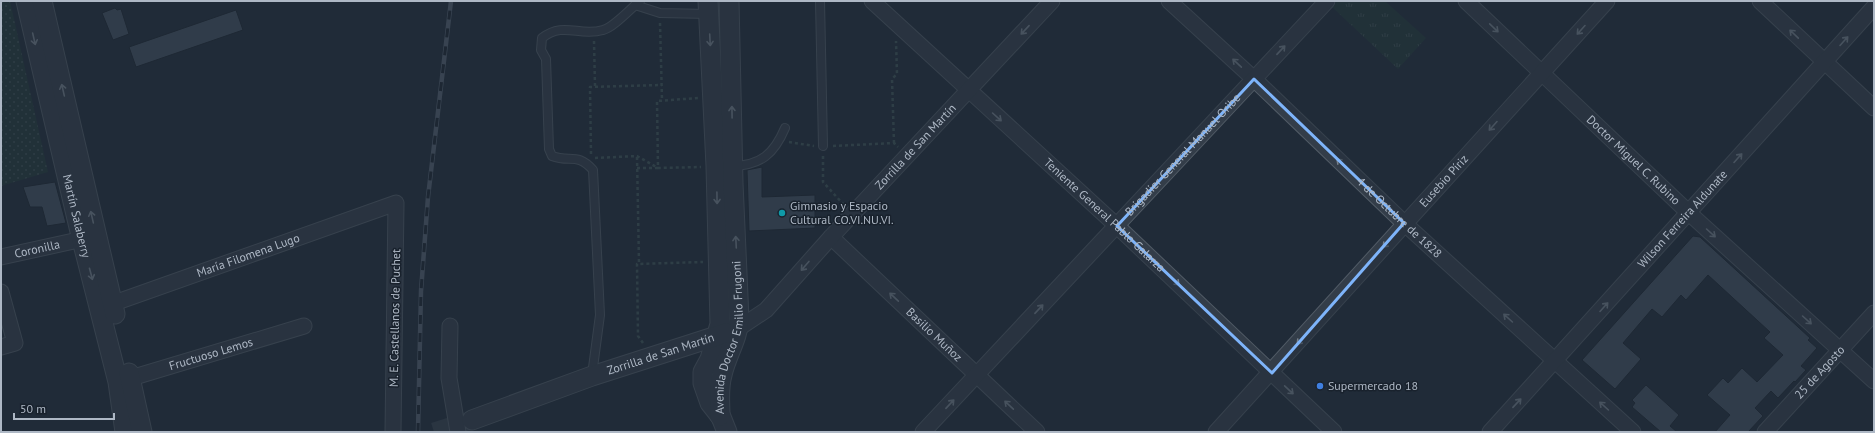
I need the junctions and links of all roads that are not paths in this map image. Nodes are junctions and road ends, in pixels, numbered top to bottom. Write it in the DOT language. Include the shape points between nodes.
graph roads {
  1 [pos="26,1"];
  2 [pos="42,1"];
  3 [pos="729,1"];
  4 [pos="820,1"];
  5 [pos="872,1"];
  6 [pos="1052,1"];
  7 [pos="1169,1"];
  8 [pos="1327,1"];
  9 [pos="1466,1"];
  10 [pos="1607,1"];
  11 [pos="1760,1"];
  12 [pos="637,3"];
  13 [pos="709,7"];
  14 [pos="1874,7"];
  15 [pos="1824,63"];
  16 [pos="1541,74"];
  17 [pos="1254,79"];
  18 [pos="968,90"];
  19 [pos="1874,108"];
  20 [pos="785,128"];
  21 [pos="823,146"];
  22 [pos="724,166"];
  23 [pos="396,203"];
  24 [pos="1689,213"];
  25 [pos="1404,223"];
  26 [pos="1117,226"];
  27 [pos="831,237"];
  28 [pos="89,238"];
  29 [pos="1,257"];
  30 [pos="1,292"];
  31 [pos="106,306"];
  32 [pos="1874,313"];
  33 [pos="304,326"];
  34 [pos="450,326"];
  35 [pos="739,328"];
  36 [pos="718,336"];
  37 [pos="8,345"];
  38 [pos="674,349"];
  39 [pos="1840,350"];
  40 [pos="1555,362"];
  41 [pos="706,368"];
  42 [pos="1272,373"];
  43 [pos="977,375"];
  44 [pos="592,376"];
  45 [pos="124,381"];
  46 [pos="1874,381"];
  47 [pos="472,420"];
  48 [pos="724,425"];
  49 [pos="126,432"];
  50 [pos="142,432"];
  51 [pos="393,432"];
  52 [pos="458,432"];
  53 [pos="924,432"];
  54 [pos="1037,432"];
  55 [pos="1216,432"];
  56 [pos="1334,432"];
  57 [pos="1490,432"];
  58 [pos="1632,432"];
  59 [pos="1765,432"];
  1 -- 28 [label="street, Martín Salaberry, one-way"];
  28 -- 2 [label="street, Martín Salaberry, one-way"];
  22 -- 3 [label="street, Avenida Doctor Emilio Frugoni, one-way"];
  4 -- 21 [label="lane"];
  5 -- 18 [label="street, Teniente General Pablo Galarza"];
  6 -- 18 [label="street, Zorrilla de San Martín, one-way"];
  17 -- 7 [label="street, 4 de Octubre de 1828, one-way"];
  17 -- 8 [label="street, Brigadier General Manuel Oribe, one-way"];
  9 -- 16 [label="street, Doctor Miguel C. Rubino, one-way"];
  10 -- 16 [label="street, Eusebio Píriz, one-way"];
  15 -- 11 [label="street, one-way"];
  12 -- 13 [label="lane" via="660,13"];
  12 -- 44 [label="lane" via="605,30 552,31 542,38 541,50 546,59 549,149 552,156 560,159 577,158 593,170 600,315"];
  13 -- 22 [label="street, Avenida Doctor Emilio Frugoni, one-way" via="713,98"];
  15 -- 14 [label="street, Wilson Ferreira Aldunate, one-way"];
  15 -- 19 [label="street"];
  24 -- 15 [label="street, Wilson Ferreira Aldunate, one-way"];
  16 -- 24 [label="street, Doctor Miguel C. Rubino"];
  16 -- 25 [label="street, Eusebio Píriz, one-way"];
  25 -- 17 [label="street, 4 de Octubre de 1828, one-way"];
  17 -- 26 [label="street, Brigadier General Manuel Oribe"];
  18 -- 26 [label="street, Teniente General Pablo Galarza, one-way"];
  18 -- 27 [label="street, Zorrilla de San Martín"];
  20 -- 22 [label="lane" via="780,141 766,156 749,165"];
  35 -- 22 [label="street, Avenida Doctor Emilio Frugoni, one-way"];
  22 -- 36 [label="street, Avenida Doctor Emilio Frugoni, one-way" via="718,262"];
  23 -- 31 [label="street, María Filomena Lugo"];
  23 -- 51 [label="street, M. E. Castellanos de Puchet"];
  24 -- 39 [label="street, Doctor Miguel C. Rubino, one-way"];
  40 -- 24 [label="street, Wilson Ferreira Aldunate, one-way"];
  40 -- 25 [label="street, 4 de Octubre de 1828, one-way"];
  25 -- 42 [label="street, Eusebio Píriz, one-way"];
  26 -- 42 [label="street, Teniente General Pablo Galarza, one-way"];
  43 -- 26 [label="street, Brigadier General Manuel Oribe, one-way"];
  27 -- 35 [label="street, Zorrilla de San Martín, one-way" via="766,310"];
  43 -- 27 [label="street, Basilio Muñoz, one-way"];
  28 -- 29 [label="street, Coronilla"];
  28 -- 31 [label="street, Martín Salaberry"];
  30 -- 37 [label="street"];
  31 -- 45 [label="street, Martín Salaberry"];
  32 -- 39 [label="street, 25 de Agosto"];
  33 -- 45 [label="street, Fructuoso Lemos"];
  34 -- 52 [label="street" via="449,378"];
  35 -- 36 [label="street, Zorrilla de San Martín"];
  35 -- 48 [label="street, Avenida Doctor Emilio Frugoni" via="719,391"];
  36 -- 38 [label="street, Zorrilla de San Martín"];
  36 -- 41 [label="street, Avenida Doctor Emilio Frugoni"];
  38 -- 41 [label="street" via="692,352 701,359"];
  38 -- 44 [label="street, Zorrilla de San Martín"];
  39 -- 46 [label="street, Doctor Miguel C. Rubino"];
  39 -- 59 [label="street, 25 de Agosto"];
  57 -- 40 [label="street, Wilson Ferreira Aldunate, one-way"];
  58 -- 40 [label="street, 4 de Octubre de 1828, one-way"];
  41 -- 48 [label="street, Avenida Doctor Emilio Frugoni" via="703,372 703,383 710,403"];
  42 -- 55 [label="street, Eusebio Píriz"];
  42 -- 56 [label="street, Teniente General Pablo Galarza, one-way"];
  53 -- 43 [label="street, Brigadier General Manuel Oribe, one-way"];
  54 -- 43 [label="street, Basilio Muñoz, one-way"];
  44 -- 47 [label="street, Zorrilla de San Martín"];
  45 -- 49 [label="street, Martín Salaberry"];
  45 -- 50 [label="street, Martín Salaberry"];
}
